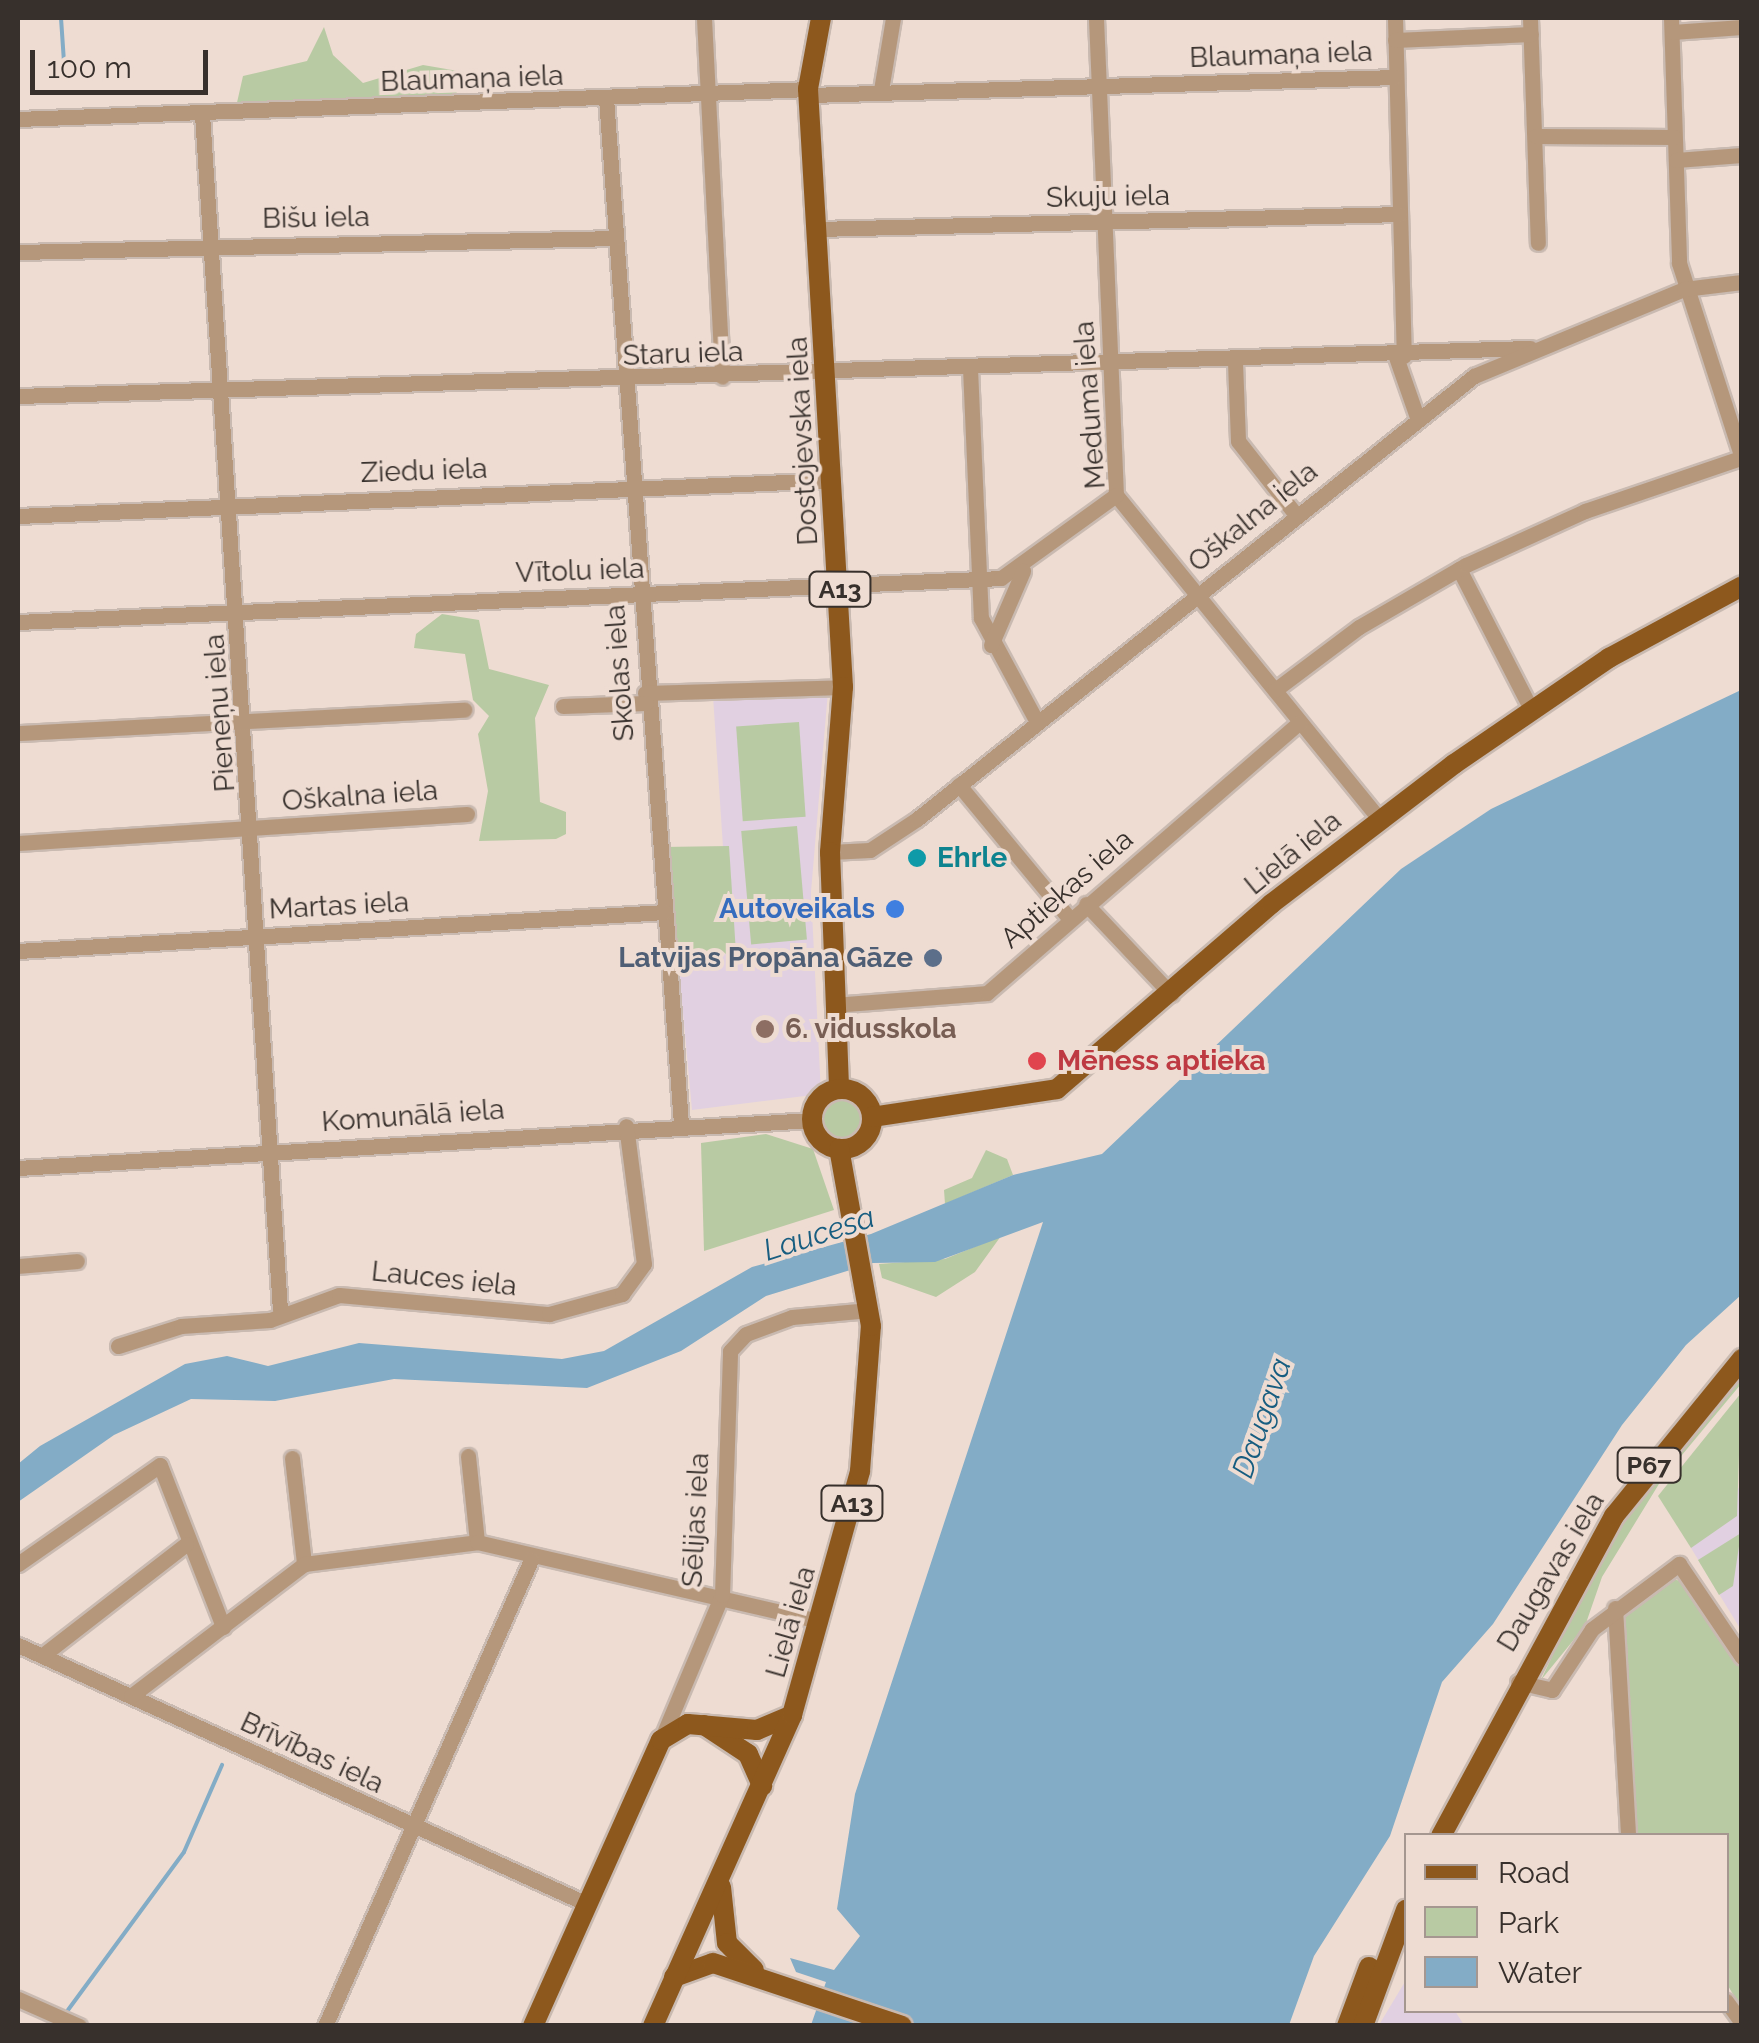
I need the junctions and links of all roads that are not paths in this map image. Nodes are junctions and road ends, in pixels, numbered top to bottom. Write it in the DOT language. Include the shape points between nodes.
graph roads {
  1 [pos="704,18"];
  2 [pos="820,18"];
  3 [pos="893,18"];
  4 [pos="1096,18"];
  5 [pos="1394,18"];
  6 [pos="1671,25"];
  7 [pos="1531,26"];
  8 [pos="1742,27"];
  9 [pos="1395,40"];
  10 [pos="1395,77"];
  11 [pos="1098,85"];
  12 [pos="881,90"];
  13 [pos="809,92"];
  14 [pos="706,96"];
  15 [pos="606,98"];
  16 [pos="202,114"];
  17 [pos="18,119"];
  18 [pos="1536,136"];
  19 [pos="1674,137"];
  20 [pos="1742,155"];
  21 [pos="1676,160"];
  22 [pos="1400,214"];
  23 [pos="1103,222"];
  24 [pos="817,229"];
  25 [pos="616,238"];
  26 [pos="1538,242"];
  27 [pos="213,245"];
  28 [pos="18,252"];
  29 [pos="1742,282"];
  30 [pos="1684,289"];
  31 [pos="1530,348"];
  32 [pos="1400,356"];
  33 [pos="1236,362"];
  34 [pos="1113,364"];
  35 [pos="970,368"];
  36 [pos="828,374"];
  37 [pos="722,378"];
  38 [pos="627,381"];
  39 [pos="224,392"];
  40 [pos="18,396"];
  41 [pos="1735,416"];
  42 [pos="1417,417"];
  43 [pos="1742,458"];
  44 [pos="833,480"];
  45 [pos="634,489"];
  46 [pos="1116,495"];
  47 [pos="231,503"];
  48 [pos="1296,515"];
  49 [pos="18,516"];
  50 [pos="1459,569"];
  51 [pos="1023,571"];
  52 [pos="978,580"];
  53 [pos="840,584"];
  54 [pos="1742,586"];
  55 [pos="1199,593"];
  56 [pos="640,594"];
  57 [pos="238,610"];
  58 [pos="18,622"];
  59 [pos="991,644"];
  60 [pos="843,686"];
  61 [pos="1276,690"];
  62 [pos="646,698"];
  63 [pos="563,706"];
  64 [pos="1530,709"];
  65 [pos="464,710"];
  66 [pos="243,721"];
  67 [pos="1037,722"];
  68 [pos="1299,723"];
  69 [pos="18,733"];
  70 [pos="959,785"];
  71 [pos="467,814"];
  72 [pos="1378,819"];
  73 [pos="253,829"];
  74 [pos="18,843"];
  75 [pos="830,852"];
  76 [pos="1086,904"];
  77 [pos="664,912"];
  78 [pos="1070,918"];
  79 [pos="260,935"];
  80 [pos="18,951"];
  81 [pos="1171,994"];
  82 [pos="834,1004"];
  83 [pos="839,1089"];
  84 [pos="872,1117"];
  85 [pos="812,1120"];
  86 [pos="682,1123"];
  87 [pos="626,1126"];
  88 [pos="839,1149"];
  89 [pos="272,1150"];
  90 [pos="18,1168"];
  91 [pos="77,1261"];
  92 [pos="18,1266"];
  93 [pos="280,1309"];
  94 [pos="870,1310"];
  95 [pos="118,1346"];
  96 [pos="1742,1359"];
  97 [pos="468,1456"];
  98 [pos="292,1458"];
  99 [pos="478,1542"];
  100 [pos="186,1544"];
  101 [pos="531,1560"];
  102 [pos="18,1564"];
  103 [pos="304,1564"];
  104 [pos="722,1595"];
  105 [pos="1615,1608"];
  106 [pos="820,1622"];
  107 [pos="223,1627"];
  108 [pos="18,1645"];
  109 [pos="43,1655"];
  110 [pos="1742,1657"];
  111 [pos="1518,1682"];
  112 [pos="131,1696"];
  113 [pos="792,1715"];
  114 [pos="704,1724"];
  115 [pos="661,1740"];
  116 [pos="762,1786"];
  117 [pos="414,1828"];
  118 [pos="1442,1833"];
  119 [pos="1628,1833"];
  120 [pos="722,1873"];
  121 [pos="587,1904"];
  122 [pos="1403,1919"];
  123 [pos="760,1974"];
  124 [pos="674,1977"];
  125 [pos="18,1999"];
  126 [pos="80,2026"];
  127 [pos="325,2026"];
  128 [pos="533,2026"];
  129 [pos="653,2026"];
  130 [pos="902,2026"];
  131 [pos="1347,2026"];
  132 [pos="1363,2026"];
  1 -- 14 [label="street"];
  2 -- 13 [label="main road, A13"];
  3 -- 12 [label="street"];
  4 -- 11 [label="street, Meduma iela"];
  5 -- 9 [label="street"];
  6 -- 8 [label="street"];
  6 -- 19 [label="street"];
  7 -- 9 [label="street"];
  7 -- 18 [label="street"];
  9 -- 10 [label="street"];
  10 -- 11 [label="street, Blaumaņa iela"];
  10 -- 22 [label="street"];
  11 -- 12 [label="street, Blaumaņa iela"];
  11 -- 23 [label="street, Meduma iela"];
  12 -- 13 [label="street, Blaumaņa iela"];
  13 -- 14 [label="street, Blaumaņa iela"];
  13 -- 24 [label="main road, Dostojevska iela / A13"];
  14 -- 15 [label="street, Blaumaņa iela"];
  14 -- 37 [label="street"];
  15 -- 16 [label="street, Blaumaņa iela"];
  15 -- 25 [label="street, Skolas iela"];
  16 -- 17 [label="street, Blaumaņa iela"];
  16 -- 27 [label="street, Pieneņu iela"];
  18 -- 19 [label="street"];
  18 -- 26 [label="street"];
  19 -- 21 [label="street"];
  20 -- 21 [label="street"];
  21 -- 30 [label="street"];
  22 -- 23 [label="street, Skuju iela"];
  22 -- 32 [label="street"];
  23 -- 24 [label="street, Skuju iela"];
  23 -- 34 [label="street, Meduma iela"];
  24 -- 36 [label="main road, Dostojevska iela / A13"];
  25 -- 27 [label="street, Bišu iela"];
  25 -- 38 [label="street, Skolas iela"];
  27 -- 28 [label="street, Bišu iela"];
  27 -- 39 [label="street, Pieneņu iela"];
  29 -- 30 [label="street, Oškalna iela"];
  30 -- 31 [label="street, Oškalna iela"];
  30 -- 41 [label="street"];
  31 -- 32 [label="street, Staru iela"];
  31 -- 42 [label="street, Oškalna iela"];
  32 -- 33 [label="street, Staru iela"];
  32 -- 42 [label="street"];
  33 -- 34 [label="street, Staru iela"];
  33 -- 48 [label="street" via="1238,441"];
  34 -- 35 [label="street, Staru iela"];
  34 -- 46 [label="street, Meduma iela"];
  35 -- 36 [label="street, Staru iela"];
  35 -- 52 [label="street"];
  36 -- 37 [label="street, Staru iela"];
  36 -- 44 [label="main road, Dostojevska iela / A13"];
  37 -- 38 [label="street, Staru iela"];
  38 -- 39 [label="street, Staru iela"];
  38 -- 45 [label="street, Skolas iela"];
  39 -- 40 [label="street, Staru iela"];
  39 -- 47 [label="street, Pieneņu iela"];
  41 -- 43 [label="street"];
  42 -- 48 [label="street, Oškalna iela"];
  43 -- 50 [label="street" via="1585,511"];
  44 -- 45 [label="street, Ziedu iela"];
  44 -- 53 [label="main road, Dostojevska iela / A13"];
  45 -- 47 [label="street, Ziedu iela"];
  45 -- 56 [label="street, Skolas iela"];
  46 -- 51 [label="street, Vītolu iela"];
  46 -- 55 [label="street, Meduma iela"];
  47 -- 49 [label="street, Ziedu iela"];
  47 -- 57 [label="street, Pieneņu iela"];
  48 -- 55 [label="street, Oškalna iela"];
  50 -- 61 [label="street"];
  50 -- 64 [label="street"];
  51 -- 52 [label="street, Vītolu iela"];
  51 -- 59 [label="street"];
  52 -- 53 [label="street, Vītolu iela"];
  52 -- 59 [label="street"];
  53 -- 56 [label="street, Vītolu iela"];
  53 -- 60 [label="main road, Dostojevska iela / A13"];
  54 -- 64 [label="main road, Lielā iela"];
  55 -- 61 [label="street, Meduma iela"];
  55 -- 67 [label="street, Oškalna iela"];
  56 -- 57 [label="street, Vītolu iela"];
  56 -- 62 [label="street, Skolas iela"];
  57 -- 58 [label="street, Vītolu iela"];
  57 -- 66 [label="street, Pieneņu iela"];
  59 -- 67 [label="street"];
  60 -- 62 [label="street"];
  60 -- 75 [label="main road, Dostojevska iela / A13"];
  61 -- 68 [label="street, Meduma iela"];
  62 -- 63 [label="street"];
  62 -- 77 [label="street, Skolas iela"];
  64 -- 72 [label="main road, Lielā iela"];
  65 -- 66 [label="street"];
  66 -- 69 [label="street"];
  66 -- 73 [label="street, Pieneņu iela"];
  67 -- 70 [label="street, Oškalna iela"];
  68 -- 72 [label="street, Meduma iela"];
  68 -- 76 [label="street, Aptiekas iela"];
  70 -- 75 [label="street, Oškalna iela" via="870,850"];
  70 -- 78 [label="street"];
  71 -- 73 [label="street, Oškalna iela"];
  72 -- 81 [label="main road, Lielā iela"];
  73 -- 74 [label="street, Oškalna iela"];
  73 -- 79 [label="street, Pieneņu iela"];
  75 -- 82 [label="main road, Dostojevska iela / A13"];
  76 -- 78 [label="street, Aptiekas iela"];
  76 -- 81 [label="street"];
  77 -- 79 [label="street, Martas iela"];
  77 -- 86 [label="street, Skolas iela"];
  78 -- 82 [label="street, Aptiekas iela" via="987,993"];
  79 -- 80 [label="street, Martas iela"];
  79 -- 89 [label="street, Pieneņu iela"];
  81 -- 84 [label="main road, Lielā iela" via="1088,1067 1028,1098"];
  82 -- 83 [label="main road, Dostojevska iela / A13"];
  83 -- 84 [label="main road" via="865,1099"];
  83 -- 85 [label="main road" via="816,1103"];
  84 -- 88 [label="main road" via="859,1144"];
  85 -- 86 [label="street, Komunālā iela"];
  85 -- 88 [label="main road" via="818,1136"];
  86 -- 87 [label="street, Komunālā iela"];
  87 -- 89 [label="street, Komunālā iela"];
  87 -- 93 [label="street, Lauces iela" via="642,1272 622,1294 549,1314 357,1294"];
  88 -- 94 [label="main road, Lielā iela / A13"];
  89 -- 90 [label="street, Komunālā iela"];
  89 -- 93 [label="street, Pieneņu iela"];
  91 -- 92 [label="street"];
  93 -- 95 [label="street, Lauces iela" via="270,1320 181,1326"];
  94 -- 104 [label="street, Sēlijas iela" via="792,1317 746,1334 730,1351"];
  94 -- 106 [label="main road, Lielā iela / A13" via="869,1425"];
  96 -- 111 [label="main road, Daugavas iela / P67" via="1636,1484"];
  97 -- 99 [label="street"];
  98 -- 103 [label="street"];
  99 -- 101 [label="street"];
  99 -- 103 [label="street"];
  100 -- 102 [label="street" via="160,1465"];
  100 -- 107 [label="street"];
  100 -- 109 [label="street"];
  101 -- 104 [label="street"];
  101 -- 117 [label="street"];
  103 -- 107 [label="street"];
  104 -- 106 [label="street"];
  104 -- 115 [label="street, Sēlijas iela"];
  105 -- 110 [label="street" via="1678,1564"];
  105 -- 111 [label="street" via="1552,1690"];
  105 -- 119 [label="street"];
  106 -- 113 [label="main road, Lielā iela / A13"];
  107 -- 112 [label="street"];
  108 -- 109 [label="street, Brīvības iela"];
  109 -- 112 [label="street, Brīvības iela"];
  111 -- 118 [label="main road, Daugavas iela / P67"];
  112 -- 117 [label="street, Brīvības iela"];
  113 -- 114 [label="main road" via="756,1730"];
  113 -- 116 [label="main road, Lielā iela / A13"];
  114 -- 115 [label="main road"];
  114 -- 116 [label="main road" via="748,1754"];
  115 -- 121 [label="main road, Sēlijas iela"];
  116 -- 120 [label="main road, Lielā iela / A13"];
  117 -- 121 [label="street, Brīvības iela"];
  117 -- 127 [label="street"];
  120 -- 123 [label="main road, A13" via="727,1944"];
  120 -- 124 [label="main road, Lielā iela"];
  121 -- 128 [label="main road, Sēlijas iela"];
  122 -- 131 [label="main road" via="1382,1940"];
  122 -- 132 [label="main road"];
  123 -- 124 [label="main road, A13" via="713,1963"];
  123 -- 130 [label="main road, A13"];
  124 -- 129 [label="main road, Lielā iela"];
  125 -- 126 [label="street"];
}
